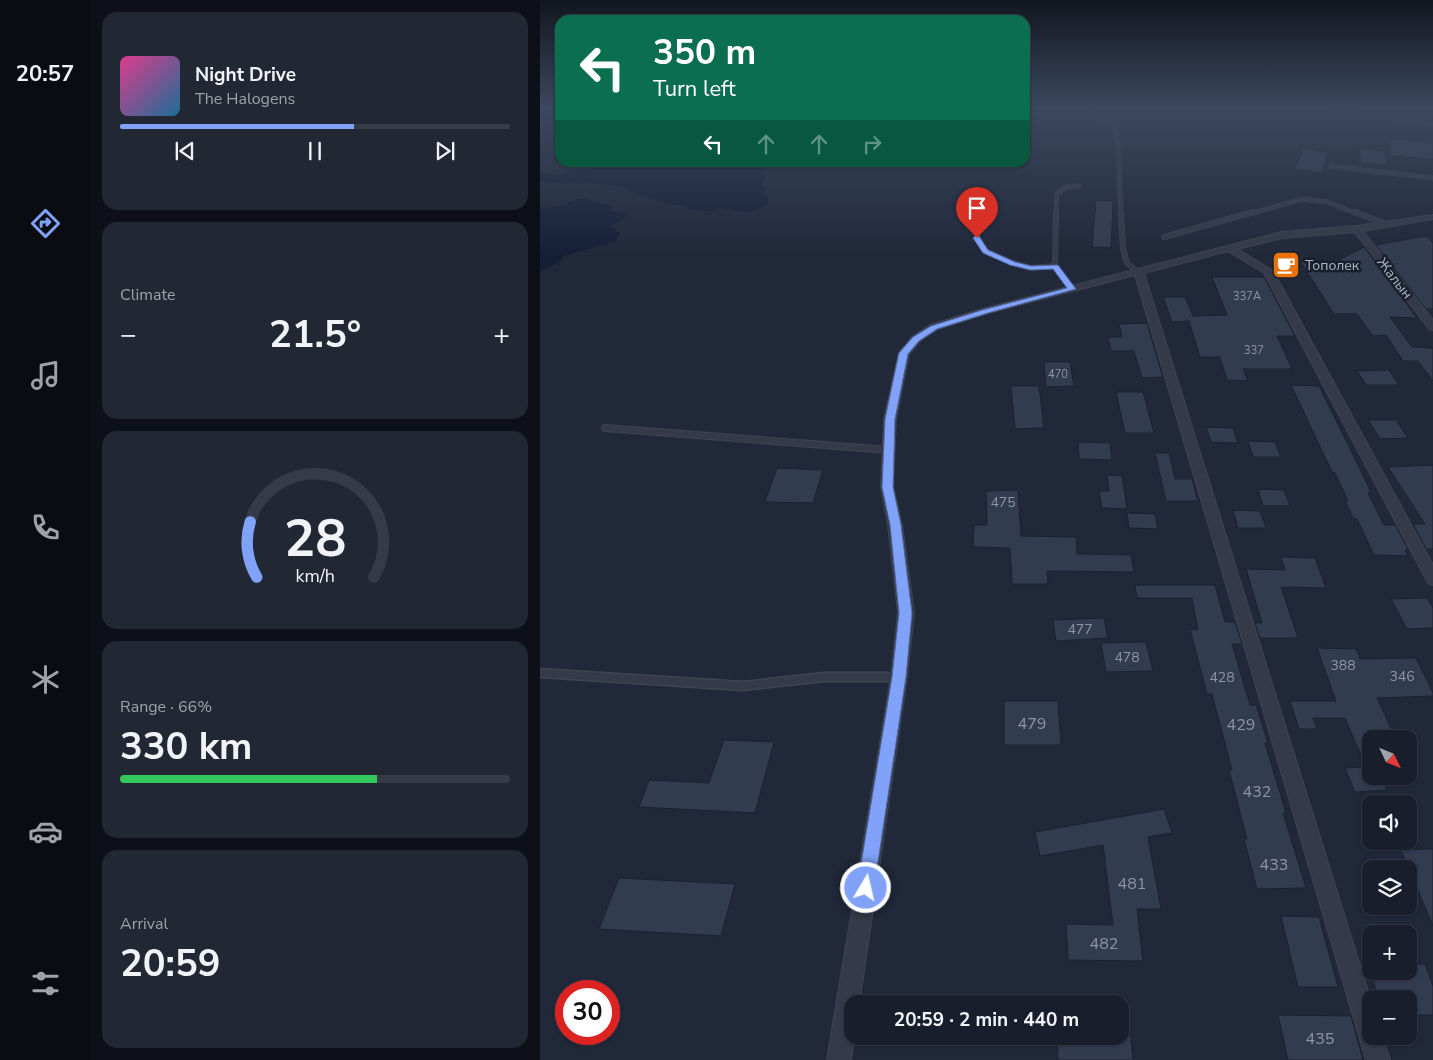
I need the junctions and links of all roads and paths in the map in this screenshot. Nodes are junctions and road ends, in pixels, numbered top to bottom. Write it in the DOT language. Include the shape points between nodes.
graph roads {
  1 [pos="1119,157"];
  2 [pos="1331,166"];
  3 [pos="1433,178"];
  4 [pos="1079,186"];
  5 [pos="980,190"];
  6 [pos="1433,217"];
  7 [pos="1386,224"];
  8 [pos="1357,229"];
  9 [pos="1164,237"];
  10 [pos="1230,249"];
  11 [pos="1056,266"];
  12 [pos="1139,273"];
  13 [pos="1072,289"];
  14 [pos="1433,327"];
  15 [pos="605,428"];
  16 [pos="889,450"];
  17 [pos="1433,580"];
  18 [pos="540,673"];
  19 [pos="899,677"];
  20 [pos="839,1060"];
  21 [pos="1378,1060"];
  1 -- 12 [label="lane" via="1123,249 1127,263"];
  2 -- 3 [label="lane"];
  4 -- 11 [label="lane" via="1057,192"];
  5 -- 11 [label="lane" via="977,238 985,251 1031,268"];
  6 -- 7 [label="street"];
  7 -- 8 [label="street"];
  7 -- 9 [label="lane" via="1327,202 1302,199"];
  8 -- 10 [label="street" via="1282,235"];
  8 -- 14 [label="street, Жалын"];
  10 -- 12 [label="street"];
  10 -- 17 [label="street" via="1268,271"];
  11 -- 13 [label="lane"];
  12 -- 13 [label="street"];
  12 -- 21 [label="street"];
  13 -- 16 [label="street" via="934,327 916,339 904,353 890,419"];
  15 -- 16 [label="lane"];
  16 -- 19 [label="street" via="887,487 906,613"];
  18 -- 19 [label="lane" via="743,686 824,677"];
  19 -- 20 [label="street"];
}
